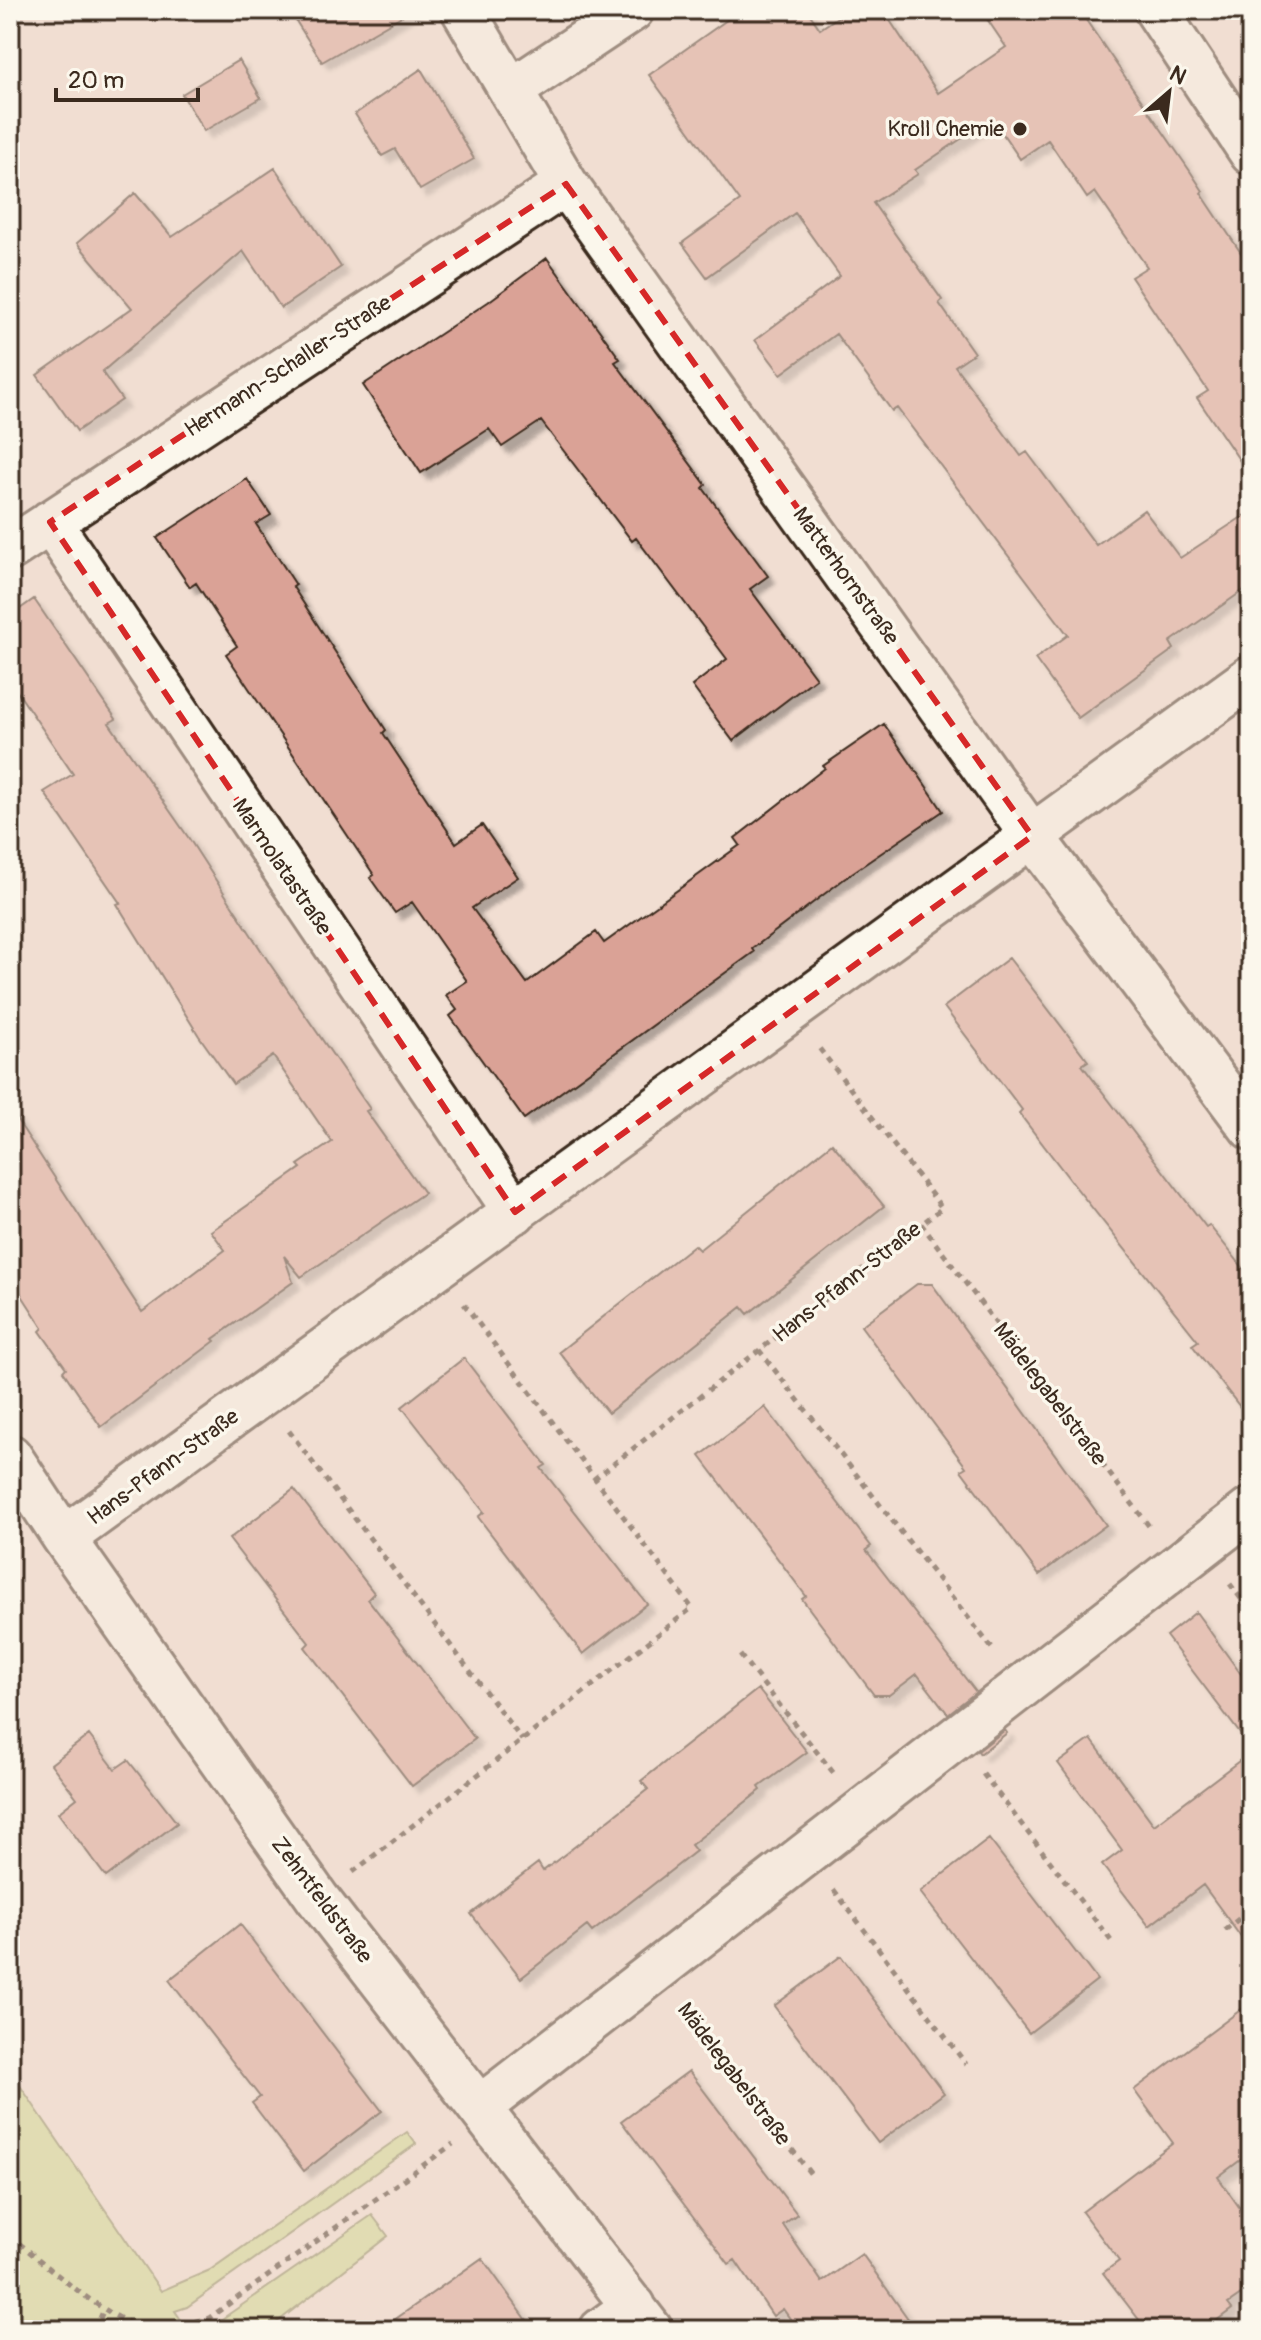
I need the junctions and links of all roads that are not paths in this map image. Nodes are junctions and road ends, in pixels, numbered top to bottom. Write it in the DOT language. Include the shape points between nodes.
graph roads {
  1 [pos="463,10"];
  2 [pos="632,10"];
  3 [pos="1156,10"];
  4 [pos="512,90"];
  5 [pos="1251,153"];
  6 [pos="566,184"];
  7 [pos="50,522"];
  8 [pos="10,549"];
  9 [pos="1251,677"];
  10 [pos="1032,836"];
  11 [pos="1251,1128"];
  12 [pos="515,1212"];
  13 [pos="10,1456"];
  14 [pos="1251,1509"];
  15 [pos="64,1538"];
  16 [pos="484,2112"];
  17 [pos="629,2322"];
  1 -- 4 [label="street, Matterhornstraße"];
  2 -- 4 [label="street"];
  3 -- 5 [label="street"];
  4 -- 6 [label="street, Matterhornstraße"];
  6 -- 7 [label="street, Hermann-Schaller-Straße"];
  6 -- 10 [label="street, Matterhornstraße"];
  7 -- 8 [label="street, Hermann-Schaller-Straße"];
  7 -- 12 [label="street, Marmolatastraße"];
  9 -- 10 [label="street, Hans-Pfann-Straße"];
  10 -- 11 [label="street, Matterhornstraße"];
  10 -- 12 [label="street, Hans-Pfann-Straße"];
  12 -- 15 [label="street, Hans-Pfann-Straße"];
  13 -- 15 [label="street, Zehntfeldstraße"];
  14 -- 16 [label="street" via="656,1971"];
  15 -- 16 [label="street, Zehntfeldstraße" via="318,1899"];
  16 -- 17 [label="street, Zehntfeldstraße"];
}
